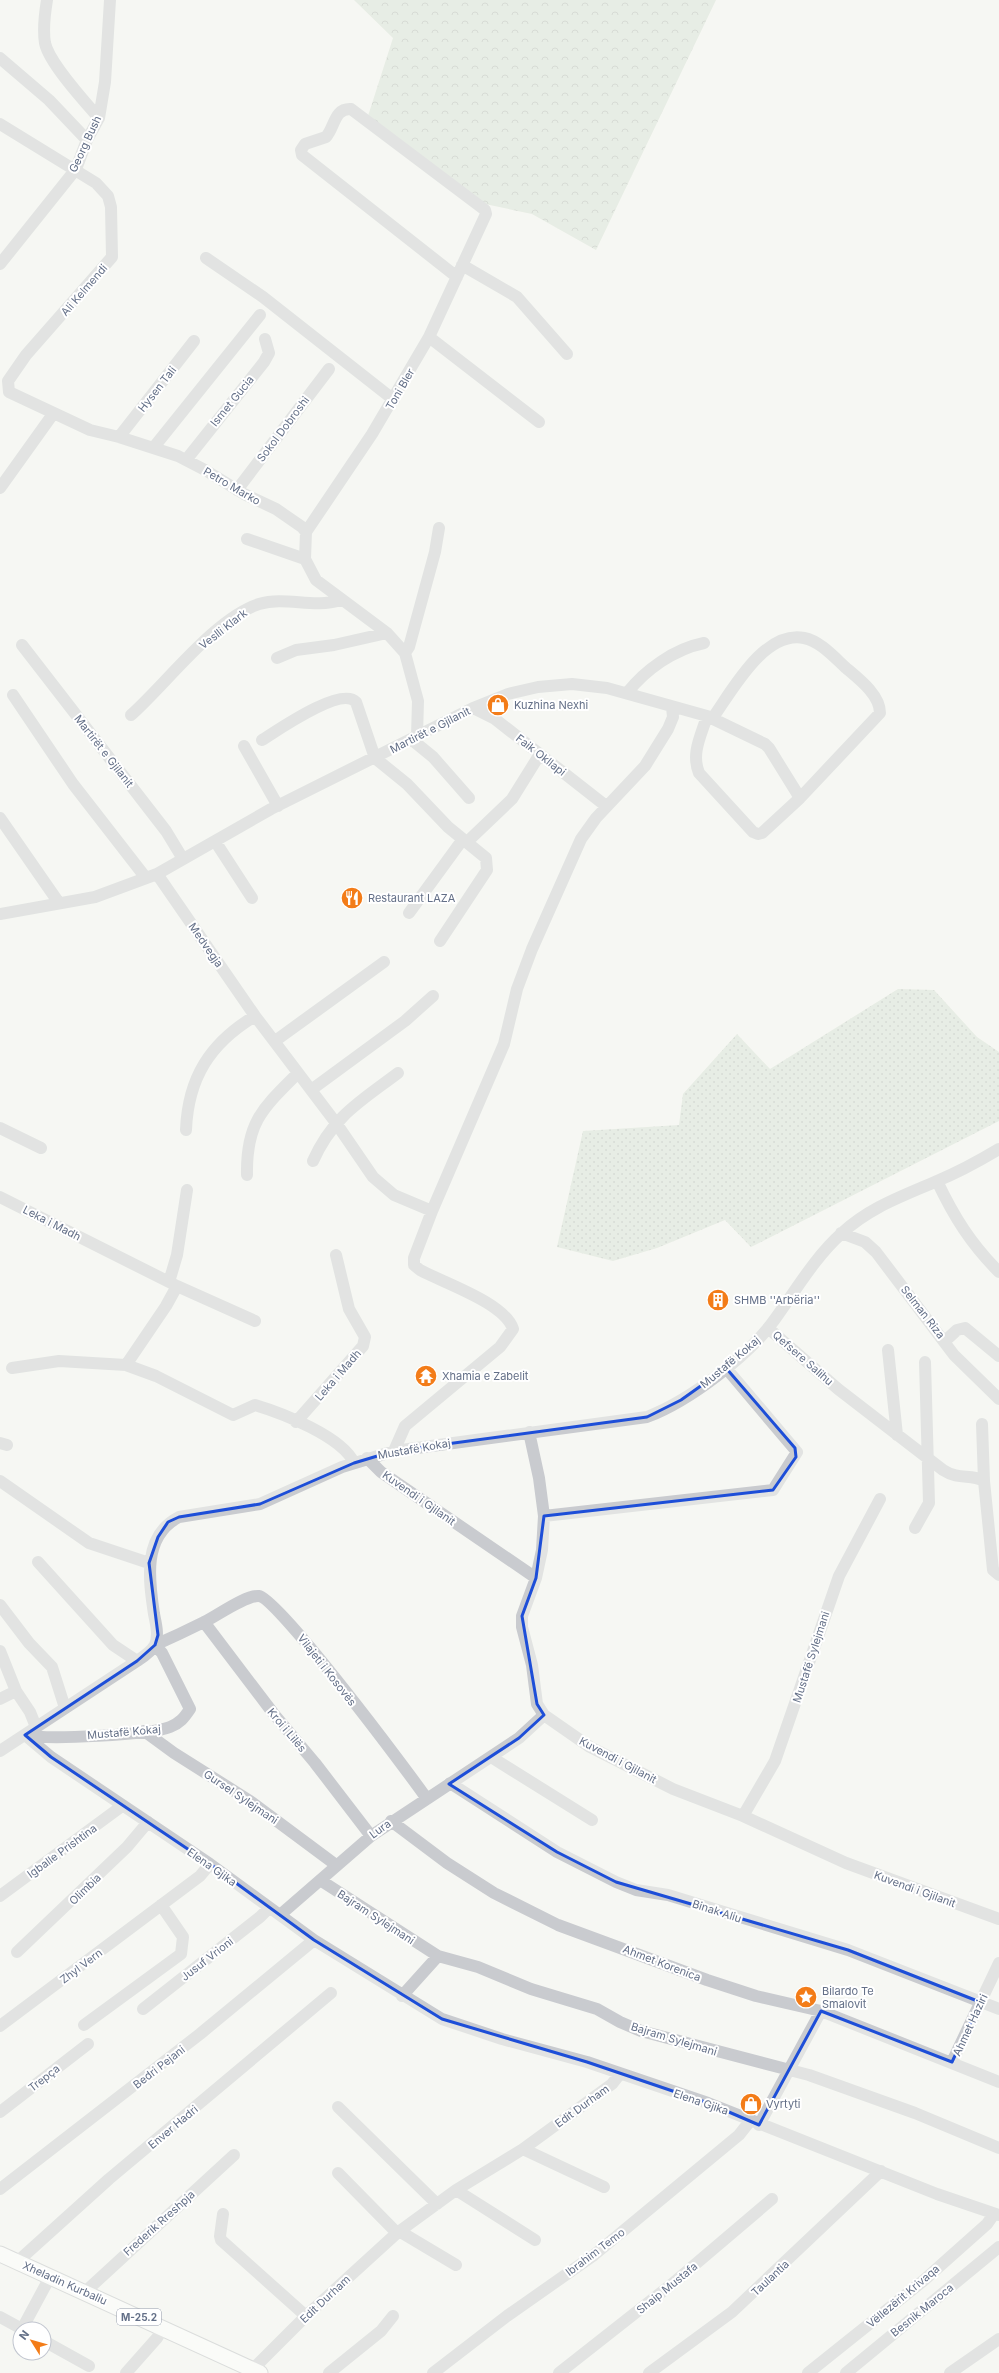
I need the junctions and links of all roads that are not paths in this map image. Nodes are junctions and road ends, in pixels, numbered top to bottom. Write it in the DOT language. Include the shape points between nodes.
graph roads {
  1 [pos="47,0"];
  2 [pos="110,0"];
  3 [pos="0,58"];
  4 [pos="99,118"];
  5 [pos="0,124"];
  6 [pos="87,140"];
  7 [pos="76,169"];
  8 [pos="206,258"];
  9 [pos="0,264"];
  10 [pos="462,265"];
  11 [pos="457,277"];
  12 [pos="260,315"];
  13 [pos="429,337"];
  14 [pos="265,340"];
  15 [pos="194,341"];
  16 [pos="567,354"];
  17 [pos="329,369"];
  18 [pos="4,394"];
  19 [pos="394,400"];
  20 [pos="54,414"];
  21 [pos="539,422"];
  22 [pos="119,437"];
  23 [pos="154,448"];
  24 [pos="186,460"];
  25 [pos="0,488"];
  26 [pos="237,490"];
  27 [pos="439,528"];
  28 [pos="306,532"];
  29 [pos="247,539"];
  30 [pos="305,559"];
  31 [pos="340,600"];
  32 [pos="387,633"];
  33 [pos="704,643"];
  34 [pos="22,645"];
  35 [pos="405,653"];
  36 [pos="277,658"];
  37 [pos="627,693"];
  38 [pos="13,695"];
  39 [pos="672,707"];
  40 [pos="473,708"];
  41 [pos="131,715"];
  42 [pos="710,718"];
  43 [pos="414,738"];
  44 [pos="262,740"];
  45 [pos="244,746"];
  46 [pos="540,754"];
  47 [pos="375,758"];
  48 [pos="469,798"];
  49 [pos="800,798"];
  50 [pos="278,806"];
  51 [pos="606,806"];
  52 [pos="0,818"];
  53 [pos="215,841"];
  54 [pos="465,841"];
  55 [pos="184,859"];
  56 [pos="151,876"];
  57 [pos="252,898"];
  58 [pos="59,903"];
  59 [pos="409,913"];
  60 [pos="0,914"];
  61 [pos="440,941"];
  62 [pos="384,962"];
  63 [pos="433,996"];
  64 [pos="255,1016"];
  65 [pos="275,1041"];
  66 [pos="298,1073"];
  67 [pos="398,1073"];
  68 [pos="311,1090"];
  69 [pos="336,1123"];
  70 [pos="0,1128"];
  71 [pos="186,1130"];
  72 [pos="41,1148"];
  73 [pos="999,1149"];
  74 [pos="313,1160"];
  75 [pos="247,1175"];
  76 [pos="937,1181"];
  77 [pos="188,1190"];
  78 [pos="0,1197"];
  79 [pos="432,1211"];
  80 [pos="841,1233"];
  81 [pos="336,1255"];
  82 [pos="999,1272"];
  83 [pos="173,1284"];
  84 [pos="255,1321"];
  85 [pos="768,1328"];
  86 [pos="945,1341"];
  87 [pos="888,1350"];
  88 [pos="999,1356"];
  89 [pos="925,1362"];
  90 [pos="126,1365"];
  91 [pos="12,1368"];
  92 [pos="726,1368"];
  93 [pos="999,1399"];
  94 [pos="296,1422"];
  95 [pos="982,1424"];
  96 [pos="529,1432"];
  97 [pos="897,1435"];
  98 [pos="394,1451"];
  99 [pos="368,1458"];
  100 [pos="928,1458"];
  101 [pos="354,1463"];
  102 [pos="0,1480"];
  103 [pos="984,1481"];
  104 [pos="880,1498"];
  105 [pos="544,1516"];
  106 [pos="915,1528"];
  107 [pos="38,1562"];
  108 [pos="150,1563"];
  109 [pos="999,1575"];
  110 [pos="536,1578"];
  111 [pos="0,1605"];
  112 [pos="204,1622"];
  113 [pos="155,1645"];
  114 [pos="0,1651"];
  115 [pos="137,1661"];
  116 [pos="16,1691"];
  117 [pos="0,1699"];
  118 [pos="65,1708"];
  119 [pos="544,1715"];
  120 [pos="36,1727"];
  121 [pos="144,1731"];
  122 [pos="25,1735"];
  123 [pos="0,1751"];
  124 [pos="491,1757"];
  125 [pos="450,1784"];
  126 [pos="427,1799"];
  127 [pos="122,1806"];
  128 [pos="743,1816"];
  129 [pos="592,1820"];
  130 [pos="391,1821"];
  131 [pos="148,1822"];
  132 [pos="371,1836"];
  133 [pos="210,1864"];
  134 [pos="336,1865"];
  135 [pos="320,1880"];
  136 [pos="0,1896"];
  137 [pos="161,1905"];
  138 [pos="269,1908"];
  139 [pos="280,1915"];
  140 [pos="999,1919"];
  141 [pos="314,1940"];
  142 [pos="17,1952"];
  143 [pos="438,1956"];
  144 [pos="999,1963"];
  145 [pos="331,1993"];
  146 [pos="402,1996"];
  147 [pos="980,2002"];
  148 [pos="143,2009"];
  149 [pos="999,2009"];
  150 [pos="821,2011"];
  151 [pos="84,2025"];
  152 [pos="0,2026"];
  153 [pos="88,2044"];
  154 [pos="952,2062"];
  155 [pos="789,2070"];
  156 [pos="619,2075"];
  157 [pos="999,2082"];
  158 [pos="338,2108"];
  159 [pos="0,2112"];
  160 [pos="755,2123"];
  161 [pos="999,2148"];
  162 [pos="523,2149"];
  163 [pos="234,2155"];
  164 [pos="881,2171"];
  165 [pos="338,2173"];
  166 [pos="604,2187"];
  167 [pos="0,2189"];
  168 [pos="456,2190"];
  169 [pos="772,2199"];
  170 [pos="437,2204"];
  171 [pos="223,2214"];
  172 [pos="997,2214"];
  173 [pos="398,2232"];
  174 [pos="535,2240"];
  175 [pos="999,2247"];
  176 [pos="0,2254"];
  177 [pos="17,2262"];
  178 [pos="456,2265"];
  179 [pos="50,2277"];
  180 [pos="85,2292"];
  181 [pos="306,2316"];
  182 [pos="393,2316"];
  183 [pos="0,2317"];
  184 [pos="26,2321"];
  185 [pos="12,2324"];
  186 [pos="163,2328"];
  187 [pos="999,2338"];
  188 [pos="52,2345"];
  189 [pos="89,2366"];
  190 [pos="249,2370"];
  191 [pos="126,2373"];
  192 [pos="330,2373"];
  193 [pos="432,2373"];
  194 [pos="559,2373"];
  195 [pos="649,2373"];
  196 [pos="808,2373"];
  197 [pos="846,2373"];
  198 [pos="950,2373"];
  1 -- 4 [label="street" via="45,44 66,78"];
  2 -- 4 [label="street, Georg Bush" via="105,82"];
  3 -- 6 [label="street" via="49,100"];
  4 -- 6 [label="street, Georg Bush"];
  5 -- 7 [label="street, Ali Kelmendi"];
  6 -- 7 [label="street, Georg Bush"];
  7 -- 9 [label="street, Georg Bush"];
  7 -- 18 [label="street, Ali Kelmendi" via="96,183 108,196 112,220 112,257 26,355 8,381"];
  8 -- 19 [label="street" via="263,297"];
  10 -- 11 [label="street, Toni Bler"];
  10 -- 11 [label="street, Toni Bler" via="486,214 482,207 351,109 342,111 334,119 326,137 304,144 302,155"];
  10 -- 16 [label="street" via="517,297"];
  11 -- 13 [label="street, Toni Bler"];
  12 -- 23 [label="street"];
  13 -- 19 [label="street, Toni Bler"];
  13 -- 21 [label="street"];
  14 -- 24 [label="street, Ismet Gucia" via="269,353 264,362"];
  15 -- 22 [label="street, Hysen Tali"];
  17 -- 26 [label="street, Sokol Dobroshi"];
  18 -- 20 [label="street, Petro Marko"];
  19 -- 28 [label="street, Toni Bler"];
  20 -- 22 [label="street, Petro Marko" via="90,430"];
  20 -- 25 [label="street"];
  22 -- 23 [label="street, Petro Marko"];
  23 -- 24 [label="street, Petro Marko"];
  24 -- 26 [label="street, Petro Marko"];
  26 -- 28 [label="street, Petro Marko" via="276,509"];
  27 -- 35 [label="street" via="431,567 409,647"];
  28 -- 30 [label="street"];
  29 -- 30 [label="street"];
  30 -- 31 [label="street" via="316,580"];
  31 -- 32 [label="street"];
  31 -- 41 [label="street, Veslli Klark" via="308,604 281,601 260,604 245,610 200,646"];
  32 -- 35 [label="street"];
  32 -- 36 [label="street" via="334,645 296,650"];
  33 -- 37 [label="street" via="686,649 653,668 637,680"];
  34 -- 55 [label="street, Martirët e Gjilanit"];
  35 -- 43 [label="street" via="418,702"];
  37 -- 39 [label="street, Martirët e Gjilanit"];
  37 -- 40 [label="street, Martirët e Gjilanit" via="572,684 538,687 508,694"];
  38 -- 56 [label="street, Medvegja" via="73,784"];
  39 -- 42 [label="street, Martirët e Gjilanit"];
  39 -- 51 [label="street" via="673,717 645,766"];
  40 -- 43 [label="street, Martirët e Gjilanit"];
  40 -- 46 [label="street, Faik Okllapi" via="495,719"];
  42 -- 49 [label="street, Martirët e Gjilanit" via="769,748"];
  42 -- 49 [label="street" via="695,753 699,773 753,832 762,833"];
  42 -- 49 [label="street" via="768,647 788,637 804,638 819,644 864,684 880,707 880,713"];
  43 -- 47 [label="street, Martirët e Gjilanit"];
  43 -- 48 [label="street"];
  44 -- 47 [label="street, Martirët e Gjilanit" via="295,719 335,700 353,699"];
  45 -- 50 [label="street"];
  46 -- 51 [label="street, Faik Okllapi"];
  46 -- 54 [label="street" via="512,799"];
  47 -- 50 [label="street, Martirët e Gjilanit"];
  47 -- 54 [label="street" via="407,784"];
  50 -- 53 [label="street, Martirët e Gjilanit"];
  51 -- 79 [label="street" via="581,839 532,949 517,989 504,1044"];
  52 -- 58 [label="street"];
  53 -- 55 [label="street, Martirët e Gjilanit"];
  53 -- 57 [label="street"];
  54 -- 59 [label="street"];
  54 -- 61 [label="street" via="486,858 488,870"];
  55 -- 56 [label="street, Martirët e Gjilanit"];
  56 -- 58 [label="street, Martirët e Gjilanit" via="94,897"];
  56 -- 64 [label="street, Medvegja"];
  58 -- 60 [label="street, Martirët e Gjilanit"];
  62 -- 65 [label="street"];
  63 -- 68 [label="street" via="405,1021"];
  64 -- 65 [label="street, Medvegja"];
  64 -- 71 [label="street" via="237,1026 218,1044 202,1066 192,1088"];
  65 -- 66 [label="street, Medvegja"];
  66 -- 68 [label="street, Medvegja"];
  66 -- 75 [label="street" via="264,1108 252,1127 247,1152"];
  67 -- 69 [label="street" via="346,1112"];
  68 -- 69 [label="street, Medvegja"];
  69 -- 74 [label="street" via="323,1139"];
  69 -- 79 [label="street, Medvegja" via="373,1177 394,1195"];
  70 -- 72 [label="street"];
  73 -- 76 [label="street, Qefsere Salihu"];
  76 -- 80 [label="street, Qefsere Salihu" via="878,1207"];
  76 -- 82 [label="street" via="952,1212 976,1248"];
  77 -- 83 [label="street"];
  78 -- 83 [label="street, Leka i Madh"];
  79 -- 98 [label="street" via="414,1258 414,1265 498,1309 510,1321 513,1329 500,1347 405,1426"];
  80 -- 85 [label="street, Qefsere Salihu" via="816,1262"];
  80 -- 86 [label="street, Selman Riza" via="865,1242 876,1252"];
  81 -- 94 [label="street, Leka i Madh" via="349,1309 365,1337 363,1346"];
  83 -- 84 [label="street, Leka i Madh"];
  83 -- 90 [label="street" via="166,1306"];
  85 -- 92 [label="street, Mustafë Kokaj"];
  85 -- 97 [label="street, Qefsere Salihu" via="838,1389"];
  86 -- 88 [label="street" via="958,1330 965,1328"];
  86 -- 93 [label="street, Selman Riza" via="968,1370"];
  87 -- 97 [label="street"];
  89 -- 100 [label="street"];
  90 -- 91 [label="street" via="59,1361"];
  90 -- 94 [label="street" via="156,1376 233,1415 255,1404"];
  92 -- 96 [label="street, Mustafë Kokaj" via="681,1400 646,1417"];
  92 -- 105 [label="street" via="797,1452 774,1490"];
  94 -- 101 [label="street" via="321,1433 341,1446"];
  95 -- 103 [label="street"];
  96 -- 98 [label="street, Mustafë Kokaj"];
  96 -- 105 [label="street"];
  97 -- 100 [label="street, Qefsere Salihu"];
  98 -- 99 [label="street, Mustafë Kokaj"];
  99 -- 101 [label="street, Mustafë Kokaj"];
  99 -- 110 [label="street, Kuvendi i Gjilanit" via="381,1472"];
  100 -- 103 [label="street, Qefsere Salihu" via="953,1476 978,1478"];
  100 -- 106 [label="street" via="929,1503"];
  101 -- 108 [label="street, Mustafë Kokaj" via="260,1504 179,1517 168,1522 158,1536"];
  102 -- 108 [label="street" via="89,1543"];
  103 -- 109 [label="street" via="993,1570"];
  104 -- 128 [label="street, Mustafë Sylejmani" via="838,1576 775,1761"];
  105 -- 110 [label="street" via="542,1550"];
  107 -- 115 [label="street" via="113,1645"];
  108 -- 113 [label="street, Mustafë Kokaj" via="150,1588 158,1635"];
  110 -- 119 [label="street" via="522,1616 522,1627 532,1665 537,1704"];
  111 -- 118 [label="street" via="29,1643 52,1667"];
  112 -- 113 [label="street"];
  112 -- 126 [label="street, Vilajeti i Kosovës" via="246,1600 258,1596 265,1598 309,1645 403,1764"];
  112 -- 132 [label="street, Kroi i Lilës"];
  113 -- 115 [label="street"];
  113 -- 121 [label="street, Mustafë Kokaj" via="162,1653 190,1709 182,1721 168,1728"];
  114 -- 116 [label="street"];
  115 -- 118 [label="street"];
  116 -- 117 [label="street"];
  116 -- 120 [label="street" via="30,1712"];
  118 -- 120 [label="street"];
  119 -- 124 [label="street, Lura" via="519,1738"];
  119 -- 128 [label="street, Kuvendi i Gjilanit" via="590,1747 621,1764"];
  120 -- 122 [label="street"];
  121 -- 122 [label="street, Mustafë Kokaj" via="39,1738"];
  121 -- 134 [label="street, Gursel Sylejmani" via="250,1801"];
  122 -- 123 [label="street"];
  122 -- 127 [label="street, Elena Gjika" via="51,1757"];
  124 -- 125 [label="street, Lura"];
  124 -- 129 [label="street"];
  125 -- 126 [label="street, Lura"];
  125 -- 147 [label="street, Binak Aliu" via="557,1852 616,1882 636,1890 668,1895 848,1950"];
  126 -- 130 [label="street, Lura"];
  127 -- 131 [label="street, Elena Gjika"];
  127 -- 136 [label="street, Igballe Prishtina"];
  128 -- 140 [label="street, Kuvendi i Gjilanit" via="846,1863"];
  130 -- 132 [label="street, Lura"];
  130 -- 150 [label="street, Ahmet Korenica" via="447,1863 494,1893 558,1925 756,1996"];
  131 -- 133 [label="street, Elena Gjika"];
  131 -- 142 [label="street, Olimbia" via="128,1848"];
  132 -- 134 [label="street, Lura"];
  133 -- 137 [label="street, Zhyl Vern" via="200,1876"];
  133 -- 138 [label="street, Elena Gjika"];
  134 -- 135 [label="street, Lura"];
  135 -- 139 [label="street, Lura"];
  135 -- 143 [label="street, Bajram Sylejmani"];
  137 -- 151 [label="street" via="183,1937 184,1946 181,1954"];
  137 -- 152 [label="street, Zhyl Vern"];
  138 -- 139 [label="street, Elena Gjika"];
  138 -- 148 [label="street, Jusuf Vrioni"];
  139 -- 141 [label="street, Elena Gjika"];
  141 -- 146 [label="street, Elena Gjika"];
  141 -- 167 [label="street, Bedri Pejani" via="200,2034"];
  143 -- 146 [label="street"];
  143 -- 155 [label="street, Bajram Sylejmani" via="478,1967 531,1989 597,2009 641,2031"];
  144 -- 147 [label="street, Ahmet Haziri"];
  145 -- 177 [label="street, Enver Hadri" via="110,2179"];
  146 -- 156 [label="street, Elena Gjika" via="442,2019 502,2039 587,2062"];
  147 -- 149 [label="street, Binak Aliu"];
  147 -- 154 [label="street, Ahmet Haziri"];
  150 -- 154 [label="street, Ahmet Korenica"];
  150 -- 155 [label="street, Ibrahim Temo"];
  153 -- 159 [label="street, Trepça"];
  154 -- 157 [label="street, Ahmet Haziri"];
  155 -- 160 [label="street, Ibrahim Temo"];
  155 -- 161 [label="street, Bajram Sylejmani" via="884,2102"];
  156 -- 160 [label="street, Elena Gjika" via="708,2103"];
  156 -- 162 [label="street, Edit Durham" via="612,2084"];
  158 -- 170 [label="street"];
  160 -- 164 [label="street, Elena Gjika"];
  160 -- 193 [label="street, Ibrahim Temo" via="594,2255"];
  162 -- 166 [label="street"];
  162 -- 168 [label="street, Edit Durham"];
  163 -- 180 [label="street, Frederik Rreshpja"];
  164 -- 172 [label="street, Elena Gjika"];
  164 -- 195 [label="street, Taulantia" via="732,2312"];
  165 -- 173 [label="street"];
  168 -- 170 [label="street, Edit Durham"];
  168 -- 174 [label="street"];
  169 -- 194 [label="street, Shaip Mustafa" via="672,2284"];
  170 -- 173 [label="street, Edit Durham"];
  171 -- 181 [label="street" via="221,2240"];
  172 -- 196 [label="street, Vëllezërit Krivaqa" via="923,2281"];
  173 -- 178 [label="street"];
  173 -- 181 [label="street, Edit Durham"];
  175 -- 197 [label="street, Besnik Maroca"];
  176 -- 177 [label="main road, Xheladin Kurbaliu / M-25.2"];
  177 -- 179 [label="main road, Xheladin Kurbaliu / M-25.2"];
  179 -- 180 [label="main road, Xheladin Kurbaliu / M-25.2"];
  179 -- 184 [label="street"];
  180 -- 186 [label="main road, Xheladin Kurbaliu / M-25.2"];
  181 -- 190 [label="street, Edit Durham"];
  182 -- 192 [label="street" via="381,2332"];
  183 -- 185 [label="street"];
  186 -- 190 [label="main road, Xheladin Kurbaliu / M-25.2"];
  186 -- 191 [label="street"];
  187 -- 198 [label="street"];
  188 -- 189 [label="street"];
}
